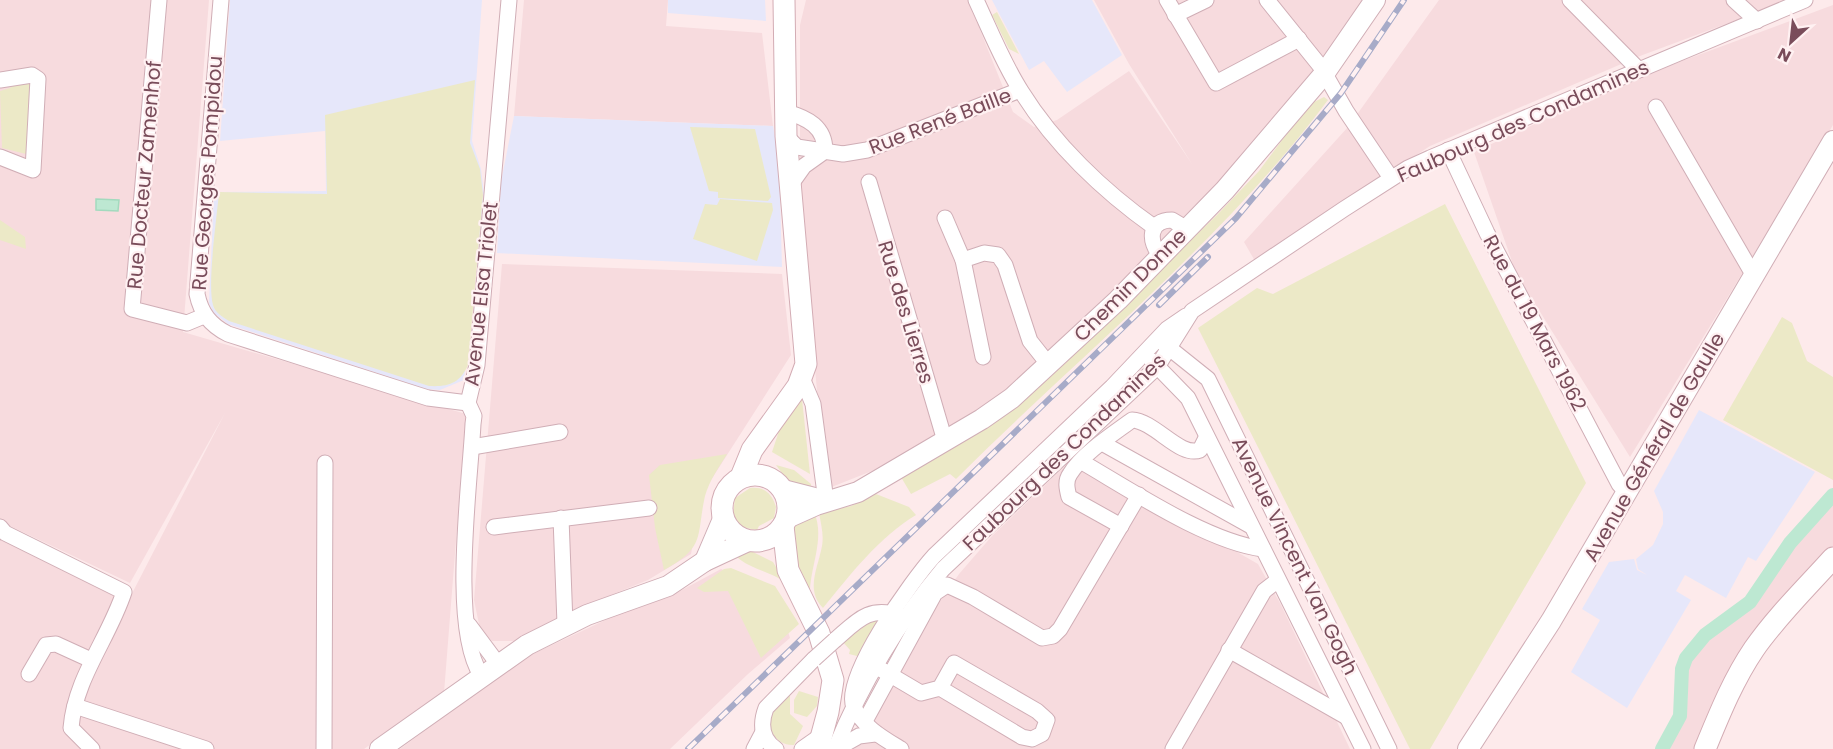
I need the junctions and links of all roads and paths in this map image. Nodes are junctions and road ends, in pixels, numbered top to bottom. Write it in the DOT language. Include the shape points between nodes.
graph roads {
  1 [pos="159,0"];
  2 [pos="221,0"];
  3 [pos="508,0"];
  4 [pos="783,0"];
  5 [pos="794,0"];
  6 [pos="976,0"];
  7 [pos="1167,0"];
  8 [pos="1206,0"];
  9 [pos="1267,0"];
  10 [pos="1375,0"];
  11 [pos="1570,0"];
  12 [pos="1734,0"];
  13 [pos="1805,0"];
  14 [pos="1175,15"];
  15 [pos="1757,21"];
  16 [pos="1299,39"];
  17 [pos="1639,70"];
  18 [pos="1324,74"];
  19 [pos="0,80"];
  20 [pos="1020,90"];
  21 [pos="1656,107"];
  22 [pos="792,114"];
  23 [pos="1833,141"];
  24 [pos="791,142"];
  25 [pos="1448,150"];
  26 [pos="825,151"];
  27 [pos="0,157"];
  28 [pos="1392,178"];
  29 [pos="869,182"];
  30 [pos="792,188"];
  31 [pos="945,218"];
  32 [pos="1154,227"];
  33 [pos="1187,229"];
  34 [pos="1161,256"];
  35 [pos="963,260"];
  36 [pos="1754,276"];
  37 [pos="1192,311"];
  38 [pos="204,316"];
  39 [pos="1153,345"];
  40 [pos="1171,348"];
  41 [pos="983,357"];
  42 [pos="1049,364"];
  43 [pos="1157,367"];
  44 [pos="1193,369"];
  45 [pos="802,378"];
  46 [pos="1181,389"];
  47 [pos="468,403"];
  48 [pos="775,420"];
  49 [pos="560,432"];
  50 [pos="1206,438"];
  51 [pos="945,441"];
  52 [pos="1102,443"];
  53 [pos="472,447"];
  54 [pos="1082,462"];
  55 [pos="325,463"];
  56 [pos="741,477"];
  57 [pos="778,485"];
  58 [pos="1627,493"];
  59 [pos="1139,495"];
  60 [pos="826,501"];
  61 [pos="649,508"];
  62 [pos="561,518"];
  63 [pos="723,519"];
  64 [pos="785,522"];
  65 [pos="1249,525"];
  66 [pos="1120,526"];
  67 [pos="0,527"];
  68 [pos="494,527"];
  69 [pos="750,541"];
  70 [pos="1263,549"];
  71 [pos="1833,558"];
  72 [pos="705,561"];
  73 [pos="788,570"];
  74 [pos="1278,580"];
  75 [pos="899,615"];
  76 [pos="467,622"];
  77 [pos="565,624"];
  78 [pos="871,650"];
  79 [pos="1229,650"];
  80 [pos="91,660"];
  81 [pos="498,663"];
  82 [pos="883,670"];
  83 [pos="29,674"];
  84 [pos="481,675"];
  85 [pos="940,688"];
  86 [pos="75,706"];
  87 [pos="854,706"];
  88 [pos="1345,716"];
  89 [pos="865,721"];
  90 [pos="763,732"];
  91 [pos="875,734"];
  92 [pos="828,745"];
  93 [pos="1357,746"];
  94 [pos="92,749"];
  95 [pos="207,749"];
  96 [pos="324,749"];
  97 [pos="380,749"];
  98 [pos="754,749"];
  99 [pos="776,749"];
  100 [pos="802,749"];
  101 [pos="901,749"];
  102 [pos="1173,749"];
  103 [pos="1389,749"];
  104 [pos="1468,749"];
  105 [pos="1705,749"];
  1 -- 38 [label="street, Rue Docteur Zamenhof" via="132,309 187,323"];
  2 -- 38 [label="street, Rue Georges Pompidou" via="197,294"];
  3 -- 47 [label="street, Avenue Elsa Triolet" via="477,365"];
  4 -- 22 [label="main road"];
  5 -- 22 [label="main road"];
  6 -- 20 [label="street"];
  7 -- 14 [label="street"];
  8 -- 14 [label="street"];
  9 -- 16 [label="street"];
  10 -- 18 [label="street, Chemin Donne"];
  11 -- 17 [label="street"];
  12 -- 15 [label="street"];
  13 -- 15 [label="street, Faubourg des Condamines"];
  14 -- 16 [label="street" via="1215,83"];
  15 -- 17 [label="street, Faubourg des Condamines"];
  16 -- 18 [label="street"];
  17 -- 25 [label="street, Faubourg des Condamines"];
  18 -- 28 [label="street"];
  18 -- 33 [label="street, Chemin Donne" via="1256,156"];
  19 -- 27 [label="street" via="32,75 38,79 33,170"];
  20 -- 26 [label="street, Rue René Baille" via="867,150 843,154"];
  20 -- 32 [label="street" via="1079,163"];
  21 -- 36 [label="street"];
  22 -- 24 [label="main road"];
  22 -- 26 [label="street" via="821,130"];
  23 -- 36 [label="street, Avenue Général de Gaulle"];
  24 -- 26 [label="street, Rue René Baille"];
  24 -- 30 [label="main road"];
  25 -- 28 [label="street, Faubourg des Condamines"];
  25 -- 58 [label="street, Rue du 19 Mars 1962" via="1487,233"];
  26 -- 30 [label="street" via="804,166"];
  28 -- 37 [label="street, Faubourg des Condamines"];
  29 -- 51 [label="street, Rue des Lierres"];
  30 -- 45 [label="main road" via="806,357"];
  31 -- 35 [label="street"];
  32 -- 33 [label="street" via="1172,220"];
  32 -- 34 [label="street" via="1152,245"];
  33 -- 34 [label="street, Chemin Donne"];
  34 -- 42 [label="street, Chemin Donne"];
  35 -- 41 [label="street"];
  35 -- 42 [label="street" via="984,253 998,255 1020,305 1030,341"];
  36 -- 58 [label="street, Avenue Général de Gaulle"];
  37 -- 39 [label="street"];
  37 -- 40 [label="street, Faubourg des Condamines"];
  38 -- 47 [label="street, Rue Georges Pompidou" via="228,334 428,398"];
  39 -- 40 [label="street, Avenue Vincent Van Gogh"];
  39 -- 43 [label="street" via="1150,355"];
  39 -- 75 [label="street" via="934,556 910,584"];
  40 -- 43 [label="street, Faubourg des Condamines"];
  40 -- 44 [label="street, Avenue Vincent Van Gogh"];
  42 -- 51 [label="street, Chemin Donne" via="997,409"];
  43 -- 46 [label="street, Avenue Vincent Van Gogh"];
  43 -- 75 [label="street, Faubourg des Condamines" via="943,568"];
  44 -- 46 [label="street" via="1181,376"];
  44 -- 103 [label="street, Avenue Vincent Van Gogh" via="1208,379"];
  45 -- 48 [label="main road"];
  45 -- 60 [label="street" via="813,404"];
  46 -- 50 [label="street, Avenue Vincent Van Gogh"];
  47 -- 53 [label="street, Avenue Elsa Triolet" via="474,416"];
  48 -- 56 [label="main road" via="752,450"];
  48 -- 57 [label="main road" via="766,449"];
  49 -- 53 [label="street"];
  50 -- 52 [label="street" via="1194,453 1150,426 1132,420"];
  50 -- 65 [label="street, Avenue Vincent Van Gogh"];
  51 -- 60 [label="street, Chemin Donne" via="858,492"];
  52 -- 54 [label="street"];
  52 -- 65 [label="street"];
  53 -- 76 [label="street, Avenue Elsa Triolet" via="465,560"];
  54 -- 59 [label="street"];
  54 -- 66 [label="street" via="1069,474 1069,497"];
  55 -- 96 [label="street"];
  56 -- 57 [label="main road" via="754,474"];
  56 -- 63 [label="main road" via="724,494"];
  57 -- 60 [label="street"];
  57 -- 64 [label="main road" via="788,504"];
  58 -- 104 [label="street, Avenue Général de Gaulle"];
  59 -- 66 [label="street"];
  59 -- 70 [label="street" via="1239,546"];
  60 -- 64 [label="street, Chemin Donne"];
  61 -- 62 [label="street"];
  62 -- 68 [label="street"];
  62 -- 77 [label="street"];
  63 -- 69 [label="main road" via="730,530"];
  63 -- 72 [label="street"];
  64 -- 69 [label="main road" via="767,539"];
  64 -- 73 [label="main road"];
  65 -- 70 [label="street, Avenue Vincent Van Gogh"];
  66 -- 82 [label="street" via="1053,636 1042,638 947,585 935,593"];
  67 -- 80 [label="street" via="124,592"];
  69 -- 72 [label="street"];
  69 -- 73 [label="main road"];
  70 -- 74 [label="street, Avenue Vincent Van Gogh"];
  71 -- 105 [label="main road" via="1754,650 1737,677"];
  72 -- 77 [label="street" via="668,586"];
  73 -- 92 [label="main road" via="819,633 830,667"];
  74 -- 79 [label="street" via="1264,591"];
  74 -- 88 [label="street, Avenue Vincent Van Gogh"];
  75 -- 78 [label="street"];
  75 -- 82 [label="street, Faubourg des Condamines"];
  75 -- 90 [label="street, bridge" via="881,610 869,613 835,640 766,708"];
  76 -- 81 [label="street"];
  76 -- 84 [label="street, Avenue Elsa Triolet" via="473,658"];
  77 -- 81 [label="street"];
  78 -- 82 [label="street"];
  78 -- 87 [label="street" via="856,675"];
  79 -- 88 [label="street"];
  79 -- 102 [label="street"];
  80 -- 83 [label="street" via="56,644 46,645"];
  80 -- 86 [label="street"];
  81 -- 84 [label="street"];
  82 -- 85 [label="street" via="921,693"];
  82 -- 87 [label="street, Faubourg des Condamines"];
  82 -- 89 [label="street"];
  84 -- 97 [label="street"];
  85 -- 85 [label="street" via="954,663 1037,711 1047,720 1042,734 1032,739 1022,737"];
  86 -- 94 [label="street" via="71,728"];
  86 -- 95 [label="street"];
  87 -- 89 [label="street"];
  87 -- 92 [label="street, Faubourg des Condamines"];
  88 -- 93 [label="street, Avenue Vincent Van Gogh"];
  89 -- 91 [label="street"];
  90 -- 98 [label="street"];
  90 -- 99 [label="street"];
  91 -- 92 [label="street"];
  91 -- 101 [label="street"];
  92 -- 100 [label="street"];
}
